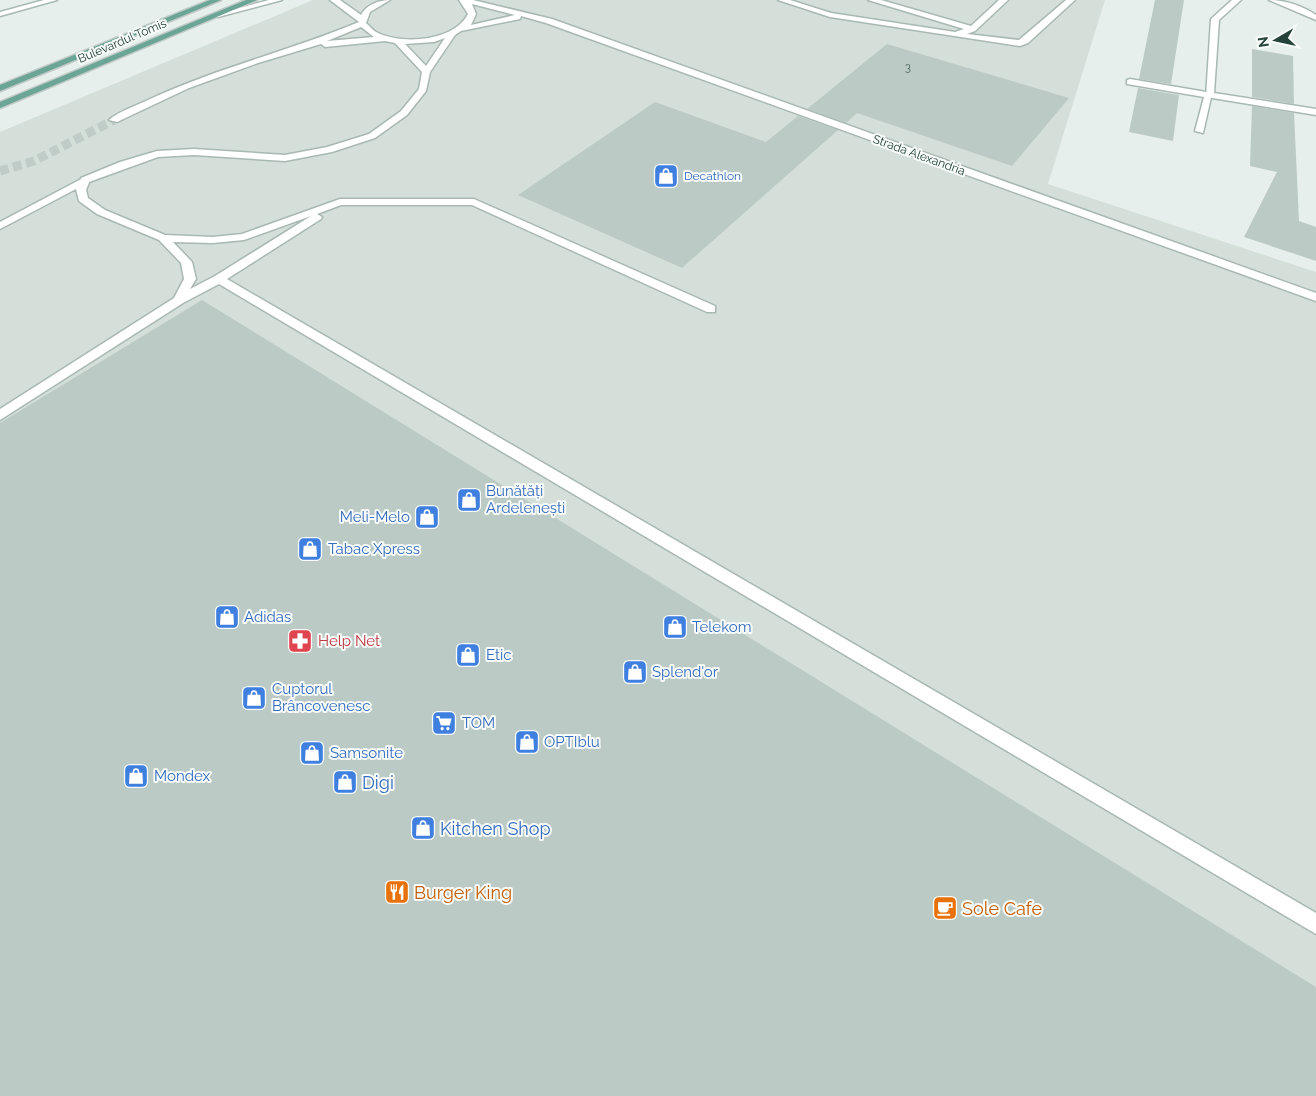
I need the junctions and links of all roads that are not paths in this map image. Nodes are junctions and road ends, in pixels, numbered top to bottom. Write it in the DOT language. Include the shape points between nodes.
graph roads {
  1 [pos="53,0"];
  2 [pos="217,0"];
  3 [pos="253,0"];
  4 [pos="278,0"];
  5 [pos="334,0"];
  6 [pos="386,0"];
  7 [pos="782,0"];
  8 [pos="872,0"];
  9 [pos="1004,0"];
  10 [pos="1071,0"];
  11 [pos="1237,0"];
  12 [pos="1273,0"];
  13 [pos="465,1"];
  14 [pos="0,14"];
  15 [pos="218,15"];
  16 [pos="521,16"];
  17 [pos="1316,18"];
  18 [pos="362,21"];
  19 [pos="462,29"];
  20 [pos="972,29"];
  21 [pos="452,34"];
  22 [pos="956,35"];
  23 [pos="384,39"];
  24 [pos="398,42"];
  25 [pos="314,44"];
  26 [pos="426,72"];
  27 [pos="1130,82"];
  28 [pos="0,88"];
  29 [pos="1209,95"];
  30 [pos="0,105"];
  31 [pos="1316,112"];
  32 [pos="114,120"];
  33 [pos="1200,131"];
  34 [pos="85,180"];
  35 [pos="340,202"];
  36 [pos="0,226"];
  37 [pos="163,238"];
  38 [pos="219,279"];
  39 [pos="1316,298"];
  40 [pos="179,300"];
  41 [pos="711,309"];
  42 [pos="0,415"];
  43 [pos="1316,924"];
  1 -- 14 [label="street"];
  2 -- 28 [label="main road, Bulevardul Tomis"];
  3 -- 15 [label="main road, Bulevardul Tomis"];
  4 -- 15 [label="street"];
  5 -- 18 [label="street"];
  6 -- 18 [label="street" via="367,11"];
  7 -- 22 [label="street" via="830,15"];
  8 -- 20 [label="street"];
  9 -- 20 [label="street"];
  10 -- 22 [label="street" via="1020,43"];
  11 -- 29 [label="street" via="1215,20"];
  12 -- 17 [label="street"];
  13 -- 16 [label="street, Strada Alexandria"];
  13 -- 19 [label="street" via="474,15"];
  15 -- 30 [label="main road, Bulevardul Tomis"];
  16 -- 19 [label="street"];
  16 -- 39 [label="street, Strada Alexandria" via="549,21"];
  18 -- 23 [label="street" via="365,30"];
  18 -- 25 [label="street"];
  19 -- 21 [label="street"];
  20 -- 22 [label="street"];
  21 -- 24 [label="street"];
  21 -- 26 [label="street"];
  23 -- 24 [label="street"];
  23 -- 25 [label="street"];
  24 -- 26 [label="street"];
  25 -- 32 [label="street" via="186,86"];
  26 -- 34 [label="street" via="423,89 404,113 372,136 329,150 285,158 194,152 157,154"];
  27 -- 29 [label="street"];
  29 -- 31 [label="street"];
  29 -- 33 [label="street"];
  34 -- 36 [label="street"];
  34 -- 37 [label="street" via="82,199 102,212"];
  35 -- 37 [label="street" via="244,237 213,240"];
  35 -- 38 [label="street"];
  35 -- 41 [label="street" via="474,202"];
  37 -- 40 [label="street" via="186,262 190,279"];
  38 -- 40 [label="street"];
  38 -- 43 [label="street"];
  40 -- 42 [label="street"];
}
